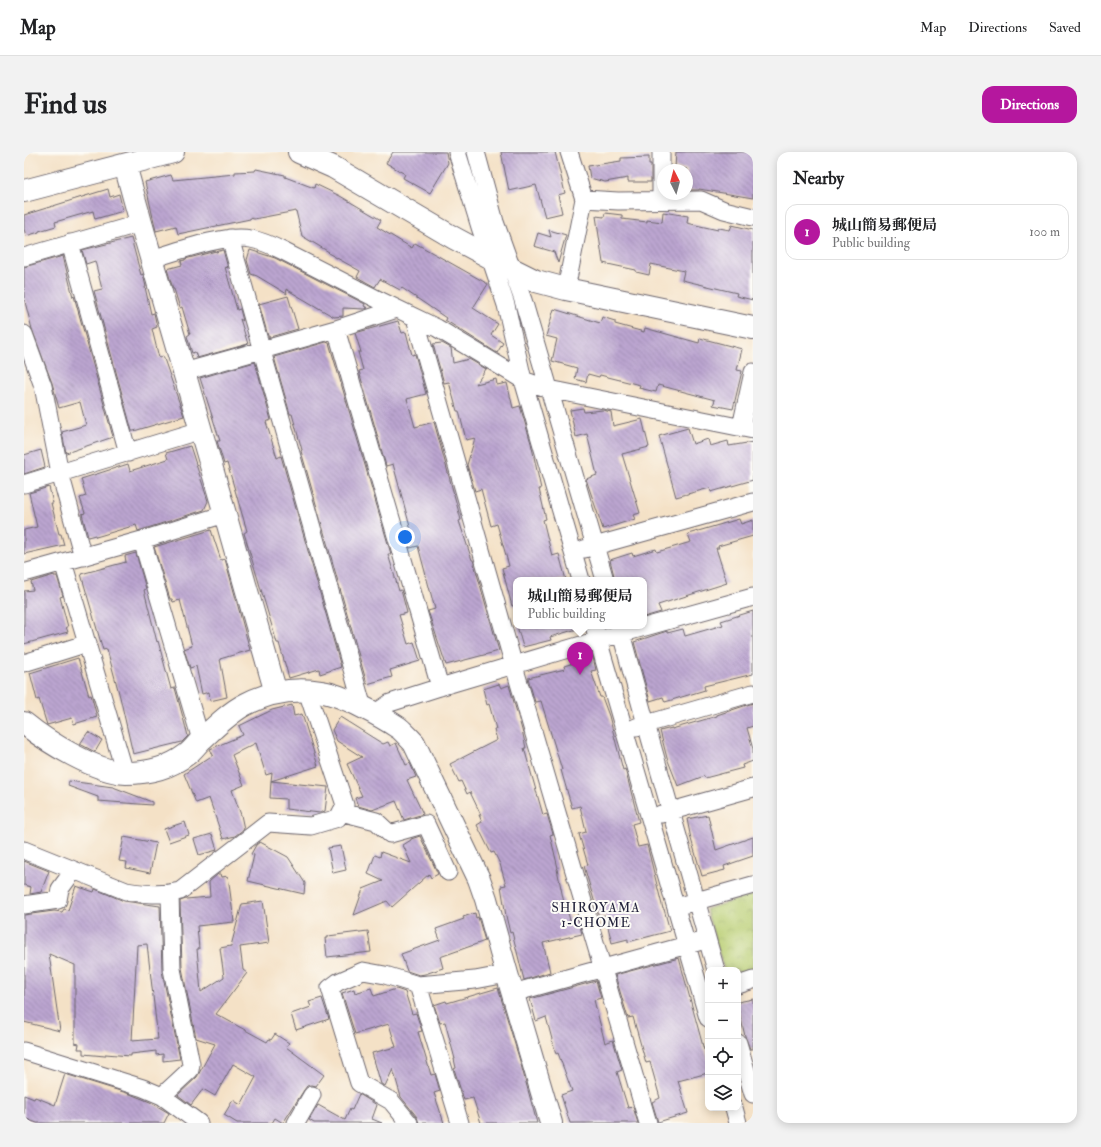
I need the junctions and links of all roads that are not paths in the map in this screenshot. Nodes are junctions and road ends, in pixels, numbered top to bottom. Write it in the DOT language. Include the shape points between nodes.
graph roads {
  1 [pos="171,152"];
  2 [pos="299,152"];
  3 [pos="458,152"];
  4 [pos="476,152"];
  5 [pos="569,152"];
  6 [pos="661,152"];
  7 [pos="661,164"];
  8 [pos="125,165"];
  9 [pos="24,191"];
  10 [pos="584,199"];
  11 [pos="661,200"];
  12 [pos="693,200"];
  13 [pos="753,217"];
  14 [pos="141,222"];
  15 [pos="230,238"];
  16 [pos="70,243"];
  17 [pos="490,256"];
  18 [pos="24,257"];
  19 [pos="151,260"];
  20 [pos="512,268"];
  21 [pos="566,289"];
  22 [pos="397,309"];
  23 [pos="415,318"];
  24 [pos="753,328"];
  25 [pos="336,329"];
  26 [pos="24,334"];
  27 [pos="262,350"];
  28 [pos="184,372"];
  29 [pos="753,372"];
  30 [pos="523,380"];
  31 [pos="549,389"];
  32 [pos="747,429"];
  33 [pos="201,430"];
  34 [pos="128,453"];
  35 [pos="60,473"];
  36 [pos="24,484"];
  37 [pos="753,502"];
  38 [pos="226,514"];
  39 [pos="142,540"];
  40 [pos="594,546"];
  41 [pos="573,552"];
  42 [pos="83,557"];
  43 [pos="63,562"];
  44 [pos="24,573"];
  45 [pos="580,577"];
  46 [pos="604,577"];
  47 [pos="753,597"];
  48 [pos="647,623"];
  49 [pos="620,630"];
  50 [pos="596,633"];
  51 [pos="88,643"];
  52 [pos="24,663"];
  53 [pos="514,666"];
  54 [pos="440,687"];
  55 [pos="307,691"];
  56 [pos="276,693"];
  57 [pos="753,693"];
  58 [pos="368,711"];
  59 [pos="24,723"];
  60 [pos="646,724"];
  61 [pos="625,731"];
  62 [pos="201,740"];
  63 [pos="125,773"];
  64 [pos="753,788"];
  65 [pos="671,811"];
  66 [pos="341,812"];
  67 [pos="650,817"];
  68 [pos="24,850"];
  69 [pos="74,870"];
  70 [pos="448,872"];
  71 [pos="753,885"];
  72 [pos="170,894"];
  73 [pos="696,901"];
  74 [pos="24,905"];
  75 [pos="676,907"];
  76 [pos="707,940"];
  77 [pos="687,945"];
  78 [pos="715,967"];
  79 [pos="602,968"];
  80 [pos="753,980"];
  81 [pos="510,983"];
  82 [pos="741,984"];
  83 [pos="418,985"];
  84 [pos="705,995"];
  85 [pos="24,1051"];
  86 [pos="741,1059"];
  87 [pos="747,1091"];
  88 [pos="312,1095"];
  89 [pos="162,1096"];
  90 [pos="735,1111"];
  91 [pos="199,1123"];
  92 [pos="296,1123"];
  93 [pos="409,1123"];
  94 [pos="460,1123"];
  95 [pos="551,1123"];
  96 [pos="648,1123"];
  97 [pos="738,1123"];
  1 -- 8 [label="street"];
  2 -- 17 [label="street" via="333,167 454,238"];
  3 -- 17 [label="street"];
  4 -- 20 [label="street" via="495,222"];
  5 -- 10 [label="street"];
  6 -- 7 [label="street"];
  8 -- 9 [label="street"];
  8 -- 14 [label="street"];
  10 -- 11 [label="street"];
  10 -- 21 [label="street"];
  12 -- 13 [label="street" via="701,200 724,210"];
  14 -- 16 [label="street"];
  14 -- 19 [label="street"];
  15 -- 19 [label="street"];
  15 -- 22 [label="street" via="251,239 270,245"];
  15 -- 27 [label="street"];
  16 -- 18 [label="street"];
  16 -- 34 [label="street"];
  17 -- 20 [label="street"];
  17 -- 30 [label="street" via="506,305"];
  19 -- 28 [label="street"];
  20 -- 21 [label="street" via="536,281"];
  20 -- 31 [label="street"];
  21 -- 24 [label="street"];
  22 -- 23 [label="street"];
  22 -- 25 [label="street"];
  23 -- 30 [label="street" via="437,328"];
  23 -- 53 [label="street"];
  25 -- 27 [label="street"];
  25 -- 54 [label="street"];
  26 -- 35 [label="street" via="43,386"];
  27 -- 28 [label="street"];
  27 -- 58 [label="street"];
  28 -- 33 [label="street"];
  29 -- 32 [label="street"];
  30 -- 31 [label="street"];
  30 -- 41 [label="street"];
  31 -- 32 [label="street"];
  31 -- 40 [label="street"];
  33 -- 34 [label="street"];
  33 -- 38 [label="street"];
  34 -- 35 [label="street"];
  35 -- 36 [label="street"];
  35 -- 42 [label="street"];
  37 -- 40 [label="street"];
  38 -- 39 [label="street"];
  38 -- 56 [label="street"];
  39 -- 42 [label="street"];
  39 -- 62 [label="street"];
  40 -- 41 [label="street"];
  40 -- 46 [label="street"];
  41 -- 45 [label="street"];
  42 -- 43 [label="street"];
  43 -- 44 [label="street"];
  43 -- 51 [label="street"];
  47 -- 48 [label="street"];
  49 -- 50 [label="street"];
  49 -- 60 [label="street"];
  50 -- 53 [label="street"];
  50 -- 61 [label="street"];
  51 -- 52 [label="street"];
  51 -- 63 [label="street"];
  53 -- 54 [label="street"];
  53 -- 79 [label="street"];
  54 -- 58 [label="street"];
  55 -- 56 [label="street"];
  55 -- 58 [label="street" via="338,696"];
  55 -- 66 [label="street" via="345,804"];
  56 -- 62 [label="street" via="245,704"];
  57 -- 60 [label="street"];
  58 -- 81 [label="street" via="399,728 414,743 479,879"];
  59 -- 63 [label="street" via="52,744 84,760"];
  60 -- 61 [label="street"];
  60 -- 65 [label="street"];
  61 -- 67 [label="street"];
  62 -- 63 [label="street" via="188,755 176,763 146,772"];
  64 -- 65 [label="street"];
  65 -- 67 [label="street"];
  65 -- 73 [label="street"];
  66 -- 70 [label="street" via="376,821 390,834 426,824"];
  66 -- 72 [label="street" via="338,818 311,826 268,823 180,892"];
  67 -- 75 [label="street"];
  68 -- 69 [label="street"];
  69 -- 72 [label="street" via="126,891"];
  69 -- 74 [label="street" via="60,889 58,900"];
  71 -- 73 [label="street"];
  72 -- 89 [label="street" via="172,969 191,1064 190,1070"];
  73 -- 75 [label="street"];
  73 -- 76 [label="street"];
  75 -- 77 [label="street"];
  76 -- 77 [label="street"];
  76 -- 78 [label="street"];
  77 -- 79 [label="street"];
  77 -- 84 [label="street"];
  79 -- 81 [label="street"];
  79 -- 96 [label="street"];
  80 -- 82 [label="street"];
  81 -- 83 [label="street" via="475,980"];
  81 -- 95 [label="street"];
  83 -- 93 [label="street" via="363,971 330,988 359,1083 391,1101"];
  83 -- 94 [label="street"];
  85 -- 89 [label="street" via="144,1088"];
  86 -- 87 [label="street"];
  88 -- 92 [label="street"];
  89 -- 91 [label="street"];
  90 -- 97 [label="street"];
}
